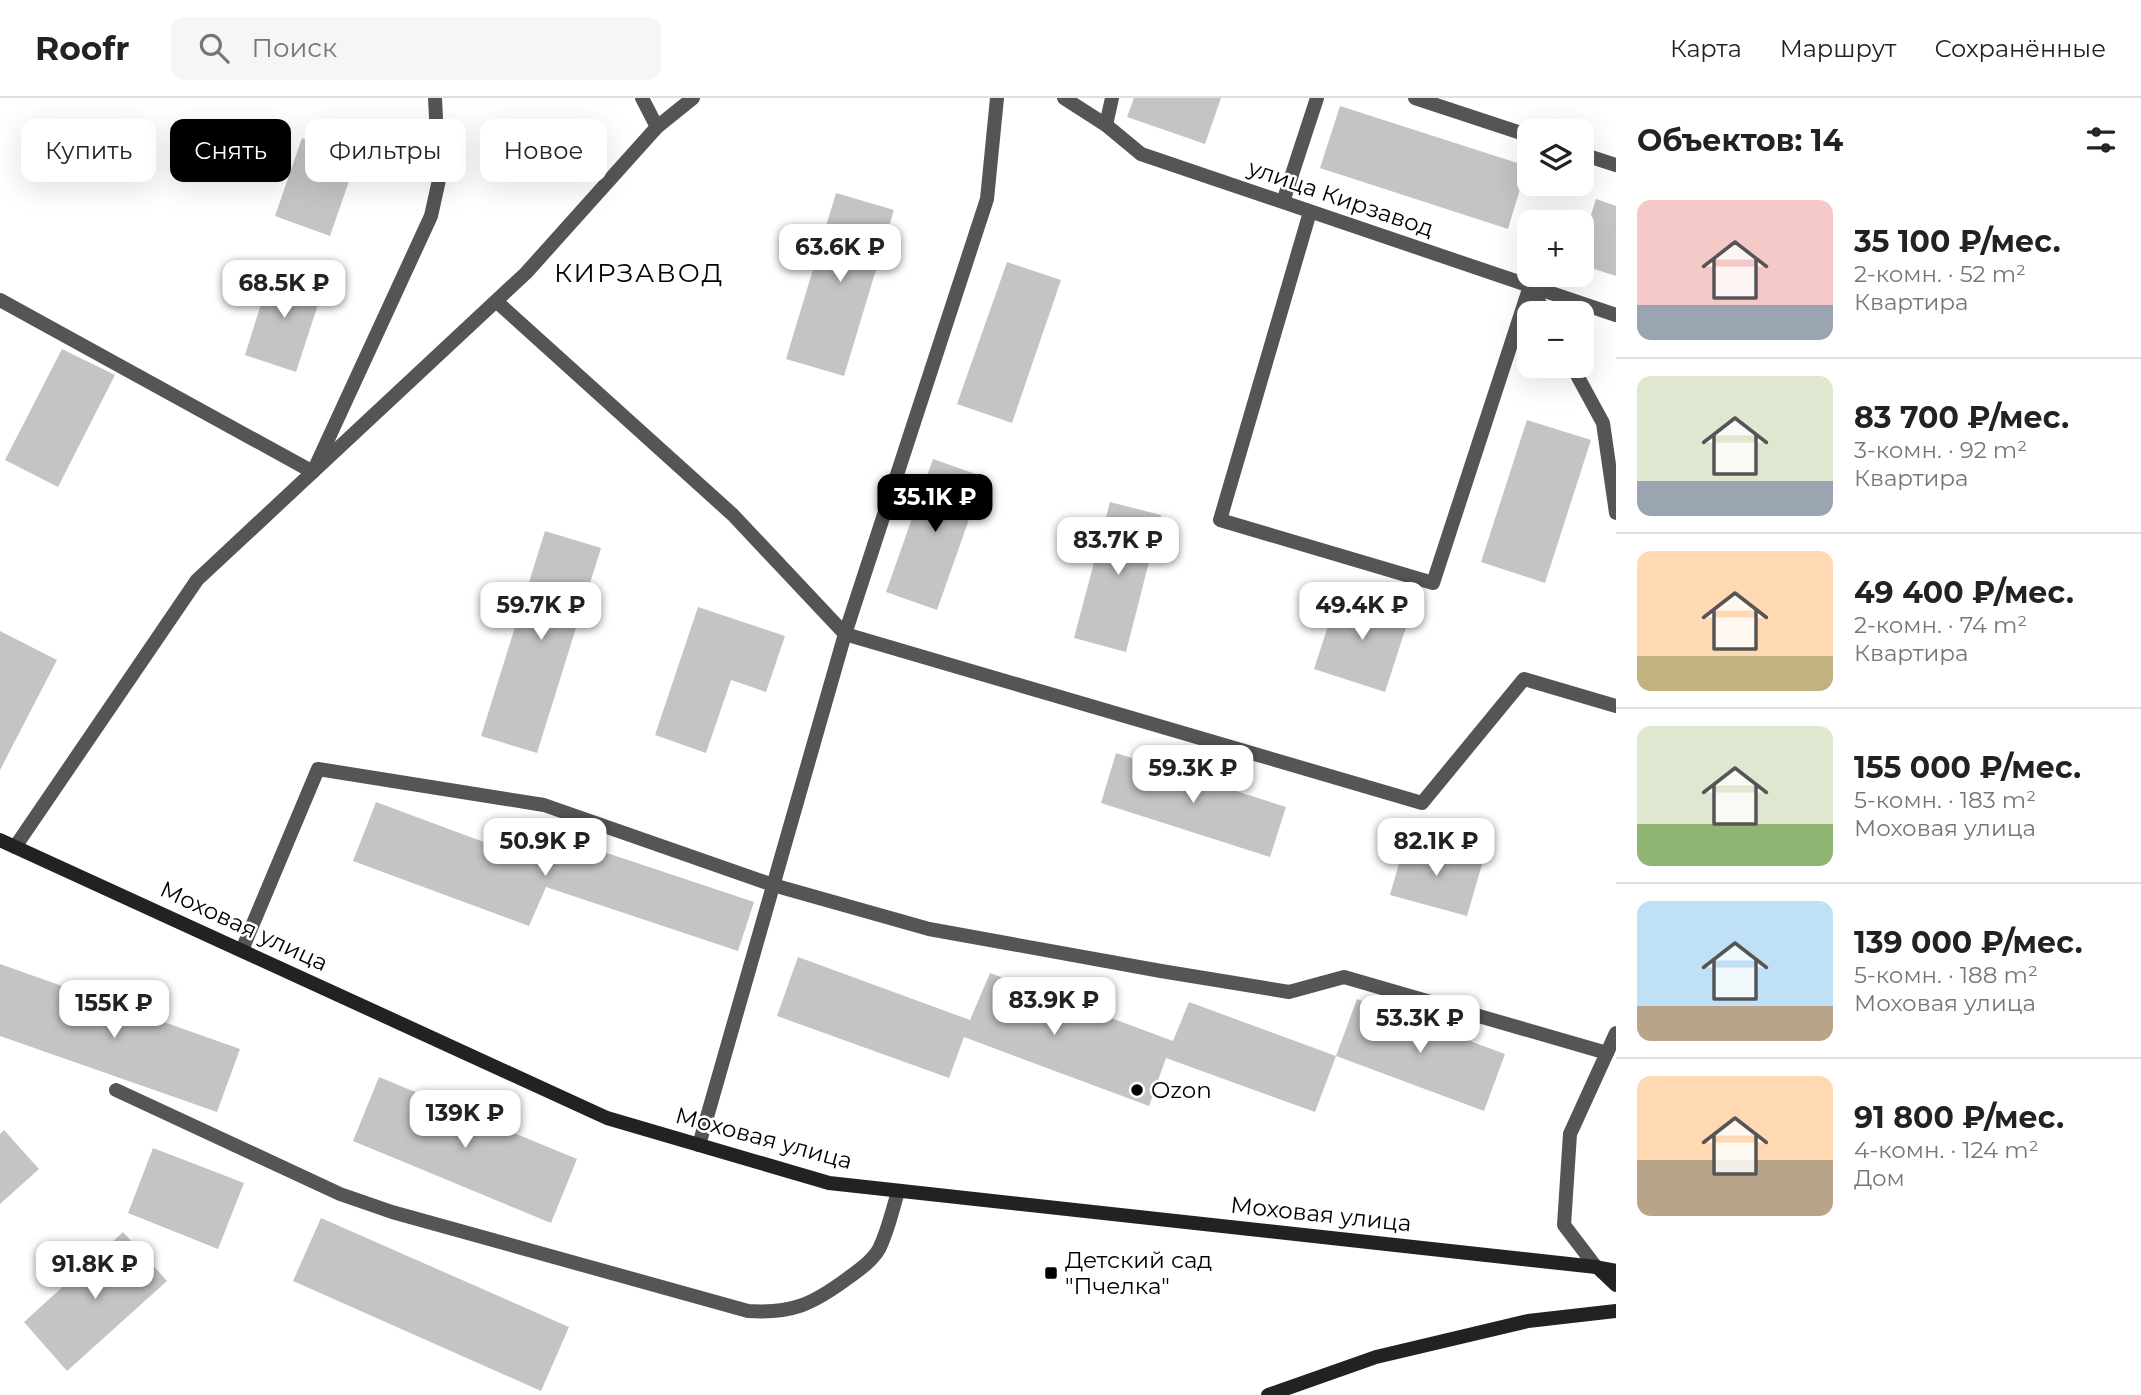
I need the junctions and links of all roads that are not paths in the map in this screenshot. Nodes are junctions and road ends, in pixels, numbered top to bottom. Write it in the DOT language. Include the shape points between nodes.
graph roads {
  1 [pos="435,98"];
  2 [pos="642,98"];
  3 [pos="693,98"];
  4 [pos="997,98"];
  5 [pos="1064,98"];
  6 [pos="1112,98"];
  7 [pos="1317,98"];
  8 [pos="1415,98"];
  9 [pos="1106,125"];
  10 [pos="657,127"];
  11 [pos="1517,132"];
  12 [pos="1594,158"];
  13 [pos="1616,165"];
  14 [pos="1283,202"];
  15 [pos="1310,212"];
  16 [pos="1517,282"];
  17 [pos="1530,287"];
  18 [pos="1533,287"];
  19 [pos="0,300"];
  20 [pos="496,301"];
  21 [pos="1616,315"];
  22 [pos="1579,378"];
  23 [pos="313,472"];
  24 [pos="1616,513"];
  25 [pos="845,634"];
  26 [pos="1616,706"];
  27 [pos="0,840"];
  28 [pos="15,847"];
  29 [pos="773,885"];
  30 [pos="242,950"];
  31 [pos="1616,1033"];
  32 [pos="1607,1053"];
  33 [pos="116,1090"];
  34 [pos="699,1145"];
  35 [pos="898,1192"];
  36 [pos="1596,1266"];
  37 [pos="1616,1271"];
  38 [pos="1616,1285"];
  39 [pos="1616,1311"];
  40 [pos="1268,1395"];
  1 -- 23 [label="street" via="439,180 431,216"];
  2 -- 10 [label="street"];
  3 -- 10 [label="street"];
  4 -- 25 [label="street" via="986,199"];
  5 -- 9 [label="street, улица Кирзавод"];
  6 -- 9 [label="street"];
  7 -- 14 [label="street"];
  8 -- 11 [label="street"];
  9 -- 14 [label="street, улица Кирзавод" via="1141,154"];
  10 -- 20 [label="street"];
  12 -- 13 [label="street"];
  14 -- 15 [label="street, улица Кирзавод"];
  15 -- 16 [label="street, улица Кирзавод"];
  15 -- 17 [label="street" via="1220,520 1433,583"];
  18 -- 21 [label="street, улица Кирзавод"];
  19 -- 23 [label="street"];
  20 -- 23 [label="street"];
  20 -- 25 [label="street" via="733,515"];
  22 -- 24 [label="street" via="1603,423"];
  23 -- 28 [label="street" via="197,580"];
  25 -- 26 [label="street" via="1422,803 1524,679"];
  25 -- 29 [label="street"];
  27 -- 28 [label="street, Моховая улица"];
  28 -- 30 [label="street, Моховая улица"];
  29 -- 30 [label="street" via="544,805 318,769"];
  29 -- 32 [label="street" via="929,929 1289,992 1344,977"];
  29 -- 34 [label="street"];
  30 -- 34 [label="street, Моховая улица" via="607,1118"];
  31 -- 32 [label="street"];
  32 -- 36 [label="street" via="1570,1134 1564,1225"];
  33 -- 35 [label="street" via="340,1194 748,1311 794,1310 824,1296 868,1263 878,1251"];
  34 -- 35 [label="street, Моховая улица" via="829,1183"];
  35 -- 36 [label="street, Моховая улица"];
  36 -- 37 [label="street, Моховая улица"];
  36 -- 38 [label="street"];
  39 -- 40 [label="street" via="1528,1321 1376,1357"];
}
